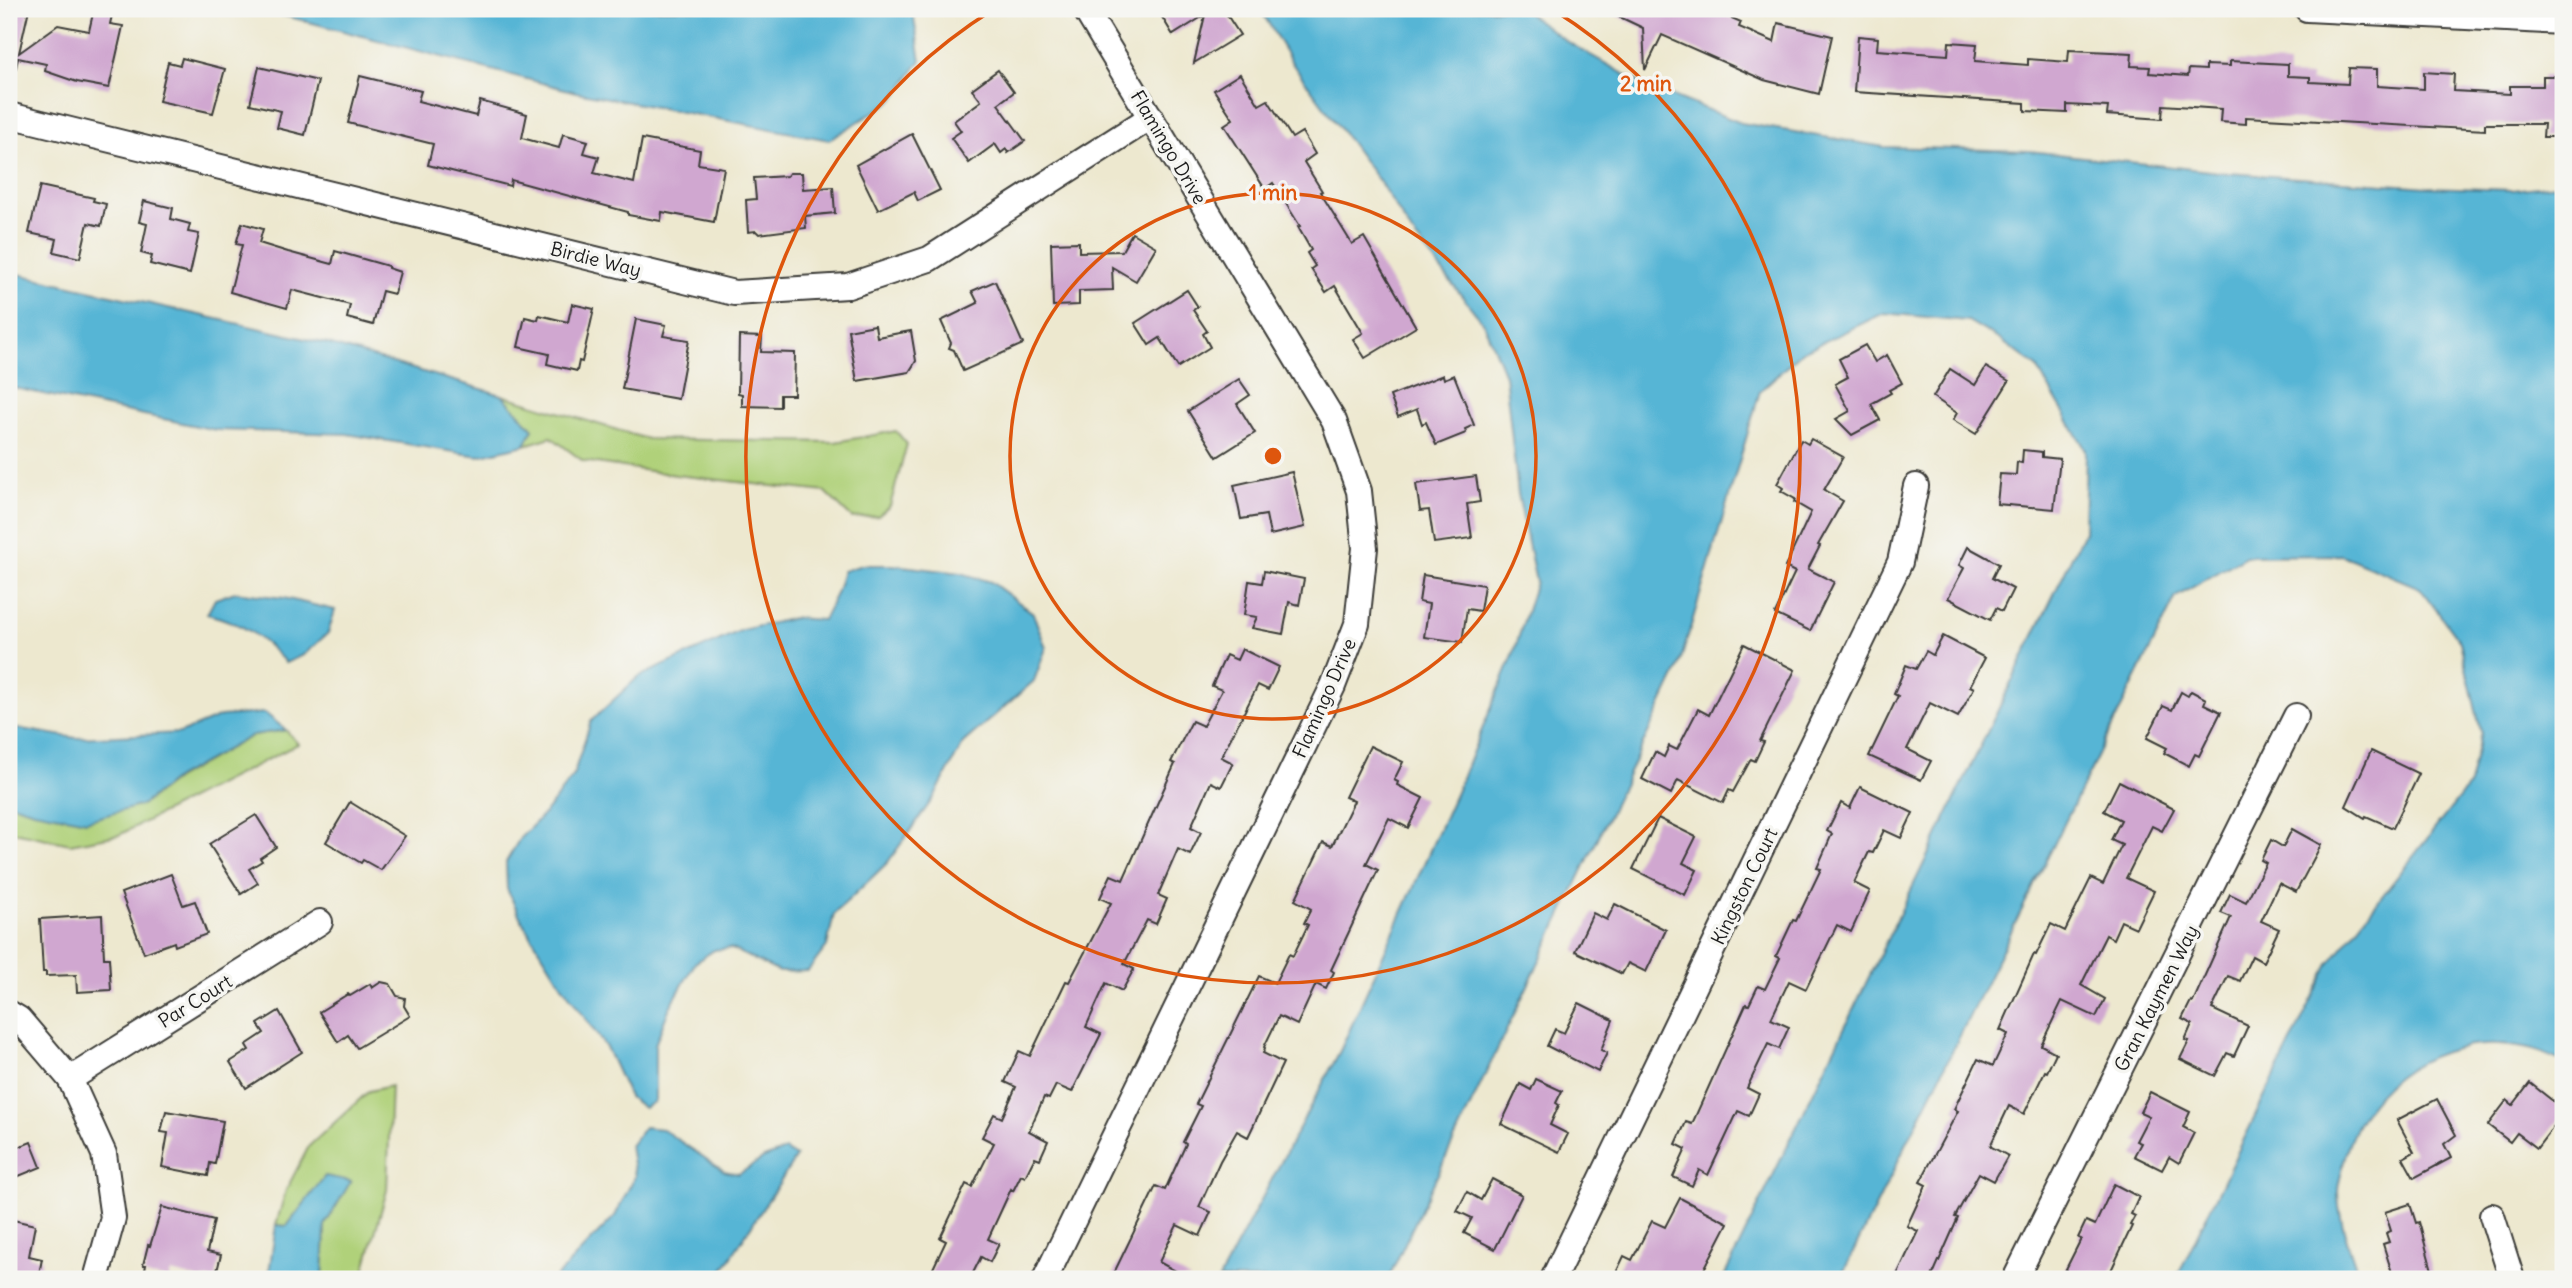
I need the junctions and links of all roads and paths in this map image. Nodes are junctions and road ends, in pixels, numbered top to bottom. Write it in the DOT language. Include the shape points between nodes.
graph roads {
  1 [pos="1085,9"];
  2 [pos="2307,9"];
  3 [pos="2563,22"];
  4 [pos="9,116"];
  5 [pos="1151,117"];
  6 [pos="1916,486"];
  7 [pos="2296,716"];
  8 [pos="320,922"];
  9 [pos="9,1013"];
  10 [pos="70,1079"];
  11 [pos="2492,1216"];
  12 [pos="96,1279"];
  13 [pos="1045,1279"];
  14 [pos="1553,1279"];
  15 [pos="2015,1279"];
  16 [pos="2512,1279"];
  1 -- 5 [label="street, Flamingo Drive"];
  2 -- 3 [label="street"];
  4 -- 5 [label="street, Birdie Way" via="734,293 848,286 929,260"];
  5 -- 13 [label="street, Flamingo Drive" via="1334,421 1359,491 1365,548 1357,624 1333,686"];
  6 -- 14 [label="street, Kingston Court" via="1900,562"];
  7 -- 15 [label="street, Gran Kaymen Way"];
  8 -- 10 [label="street, Par Court"];
  9 -- 10 [label="street"];
  10 -- 12 [label="street" via="104,1154 113,1218"];
  11 -- 16 [label="street"];
}
